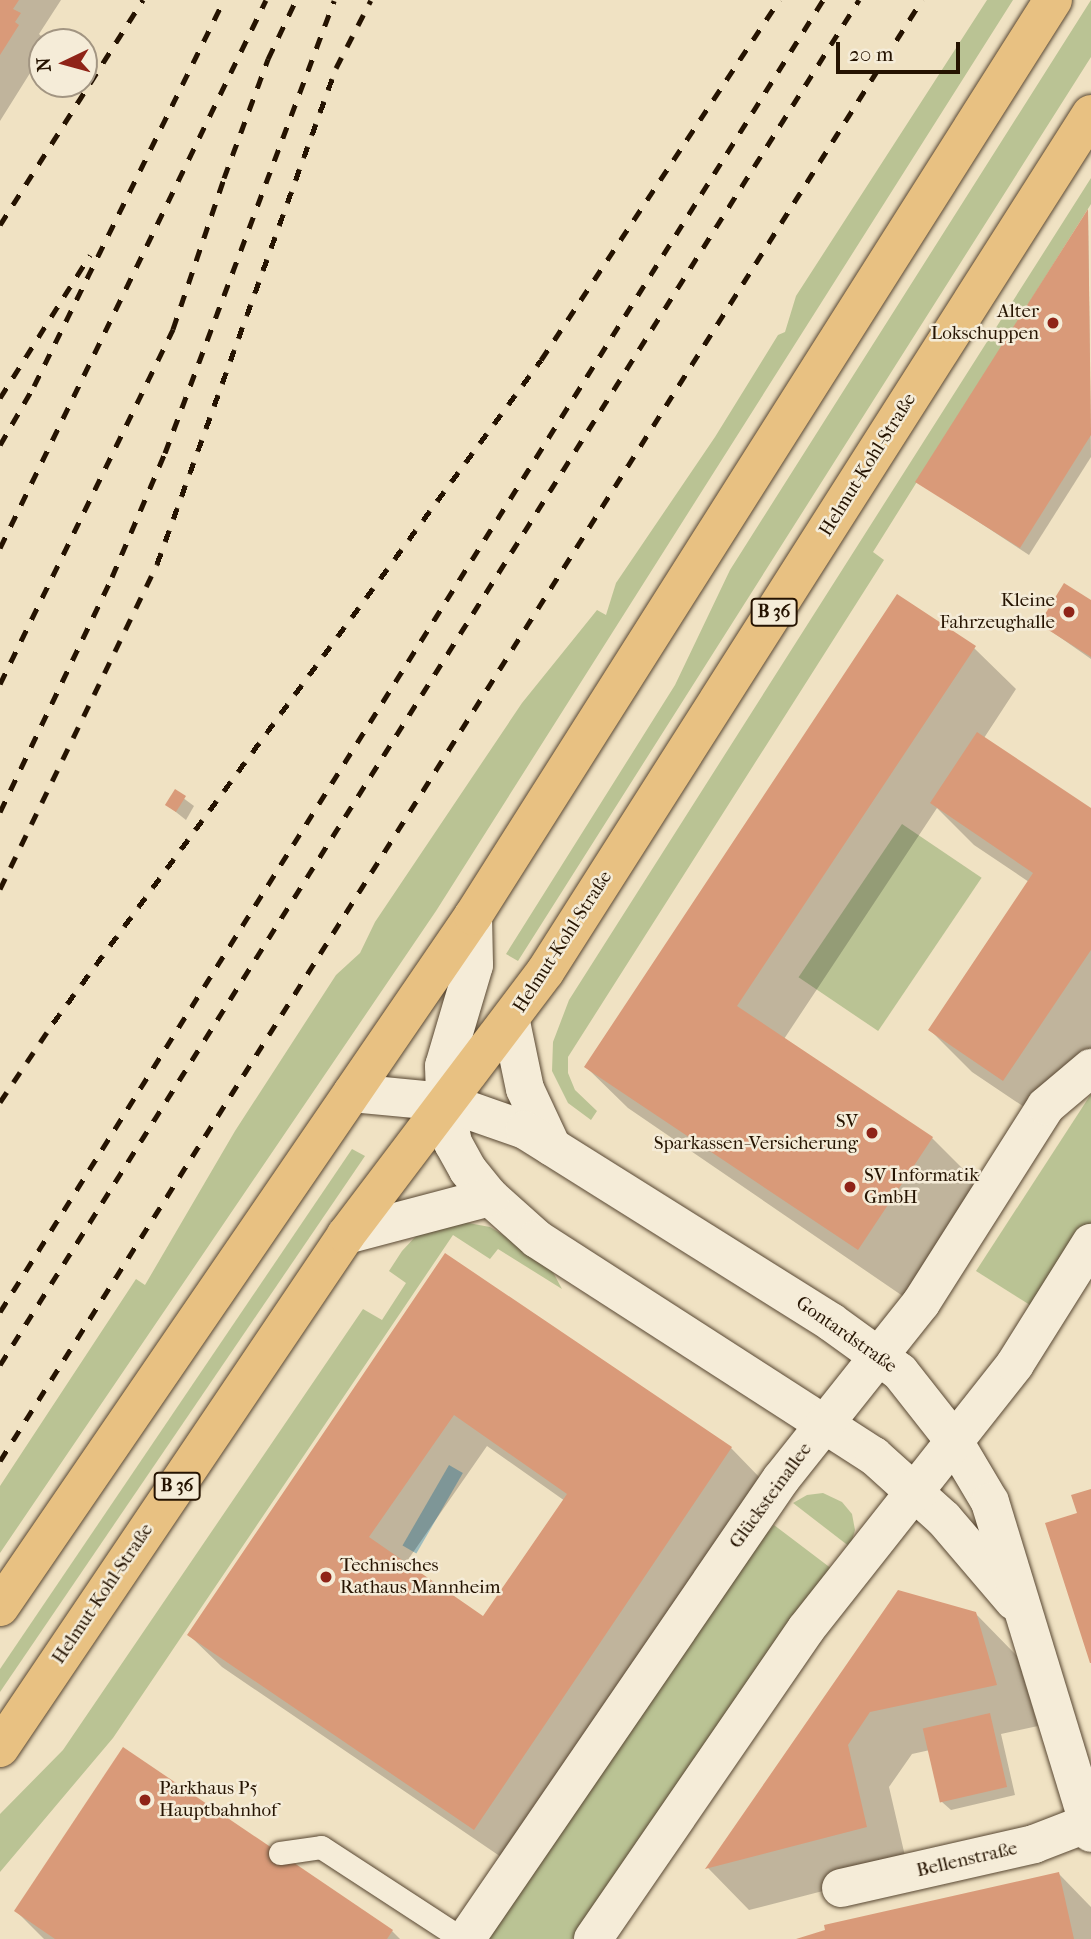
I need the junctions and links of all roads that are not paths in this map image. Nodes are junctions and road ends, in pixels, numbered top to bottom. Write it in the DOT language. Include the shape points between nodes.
graph roads {
  1 [pos="1053,0"];
  2 [pos="1091,114"];
  3 [pos="473,916"];
  4 [pos="511,1022"];
  5 [pos="1091,1068"];
  6 [pos="352,1093"];
  7 [pos="445,1102"];
  8 [pos="552,1147"];
  9 [pos="490,1197"];
  10 [pos="346,1235"];
  11 [pos="1091,1243"];
  12 [pos="882,1356"];
  13 [pos="826,1422"];
  14 [pos="952,1438"];
  15 [pos="914,1491"];
  16 [pos="0,1607"];
  17 [pos="1028,1621"];
  18 [pos="0,1748"];
  19 [pos="1090,1826"];
  20 [pos="280,1853"];
  21 [pos="841,1888"];
  22 [pos="464,1939"];
  23 [pos="593,1939"];
  1 -- 3 [label="main road"];
  2 -- 4 [label="main road, Helmut-Kohl-Straße / B 36"];
  3 -- 6 [label="main road"];
  3 -- 7 [label="street, Gontardstraße" via="474,965 450,1034"];
  4 -- 7 [label="main road, Helmut-Kohl-Straße / B 36"];
  4 -- 8 [label="street" via="525,1089"];
  5 -- 12 [label="street, Glücksteinallee" via="1046,1105 921,1303"];
  6 -- 7 [label="street, Gontardstraße"];
  6 -- 16 [label="main road"];
  7 -- 8 [label="street, Gontardstraße" via="508,1121"];
  7 -- 9 [label="street, Gontardstraße" via="453,1143"];
  7 -- 10 [label="main road, Helmut-Kohl-Straße / B 36"];
  8 -- 12 [label="street, Gontardstraße"];
  9 -- 10 [label="street"];
  9 -- 13 [label="street, Gontardstraße" via="537,1239"];
  10 -- 18 [label="main road, Helmut-Kohl-Straße / B 36"];
  11 -- 14 [label="street" via="1015,1364"];
  12 -- 13 [label="street, Glücksteinallee"];
  12 -- 14 [label="street, Gontardstraße" via="920,1394"];
  13 -- 15 [label="street, Gontardstraße"];
  13 -- 22 [label="street, Glücksteinallee" via="781,1479"];
  14 -- 15 [label="street"];
  14 -- 17 [label="street, Gontardstraße" via="990,1502"];
  15 -- 17 [label="street, Gontardstraße" via="970,1547"];
  15 -- 23 [label="street" via="806,1629"];
  17 -- 19 [label="street, Gontardstraße"];
  19 -- 21 [label="street, Bellenstraße" via="1034,1844"];
  20 -- 22 [label="lane" via="321,1847"];
}
